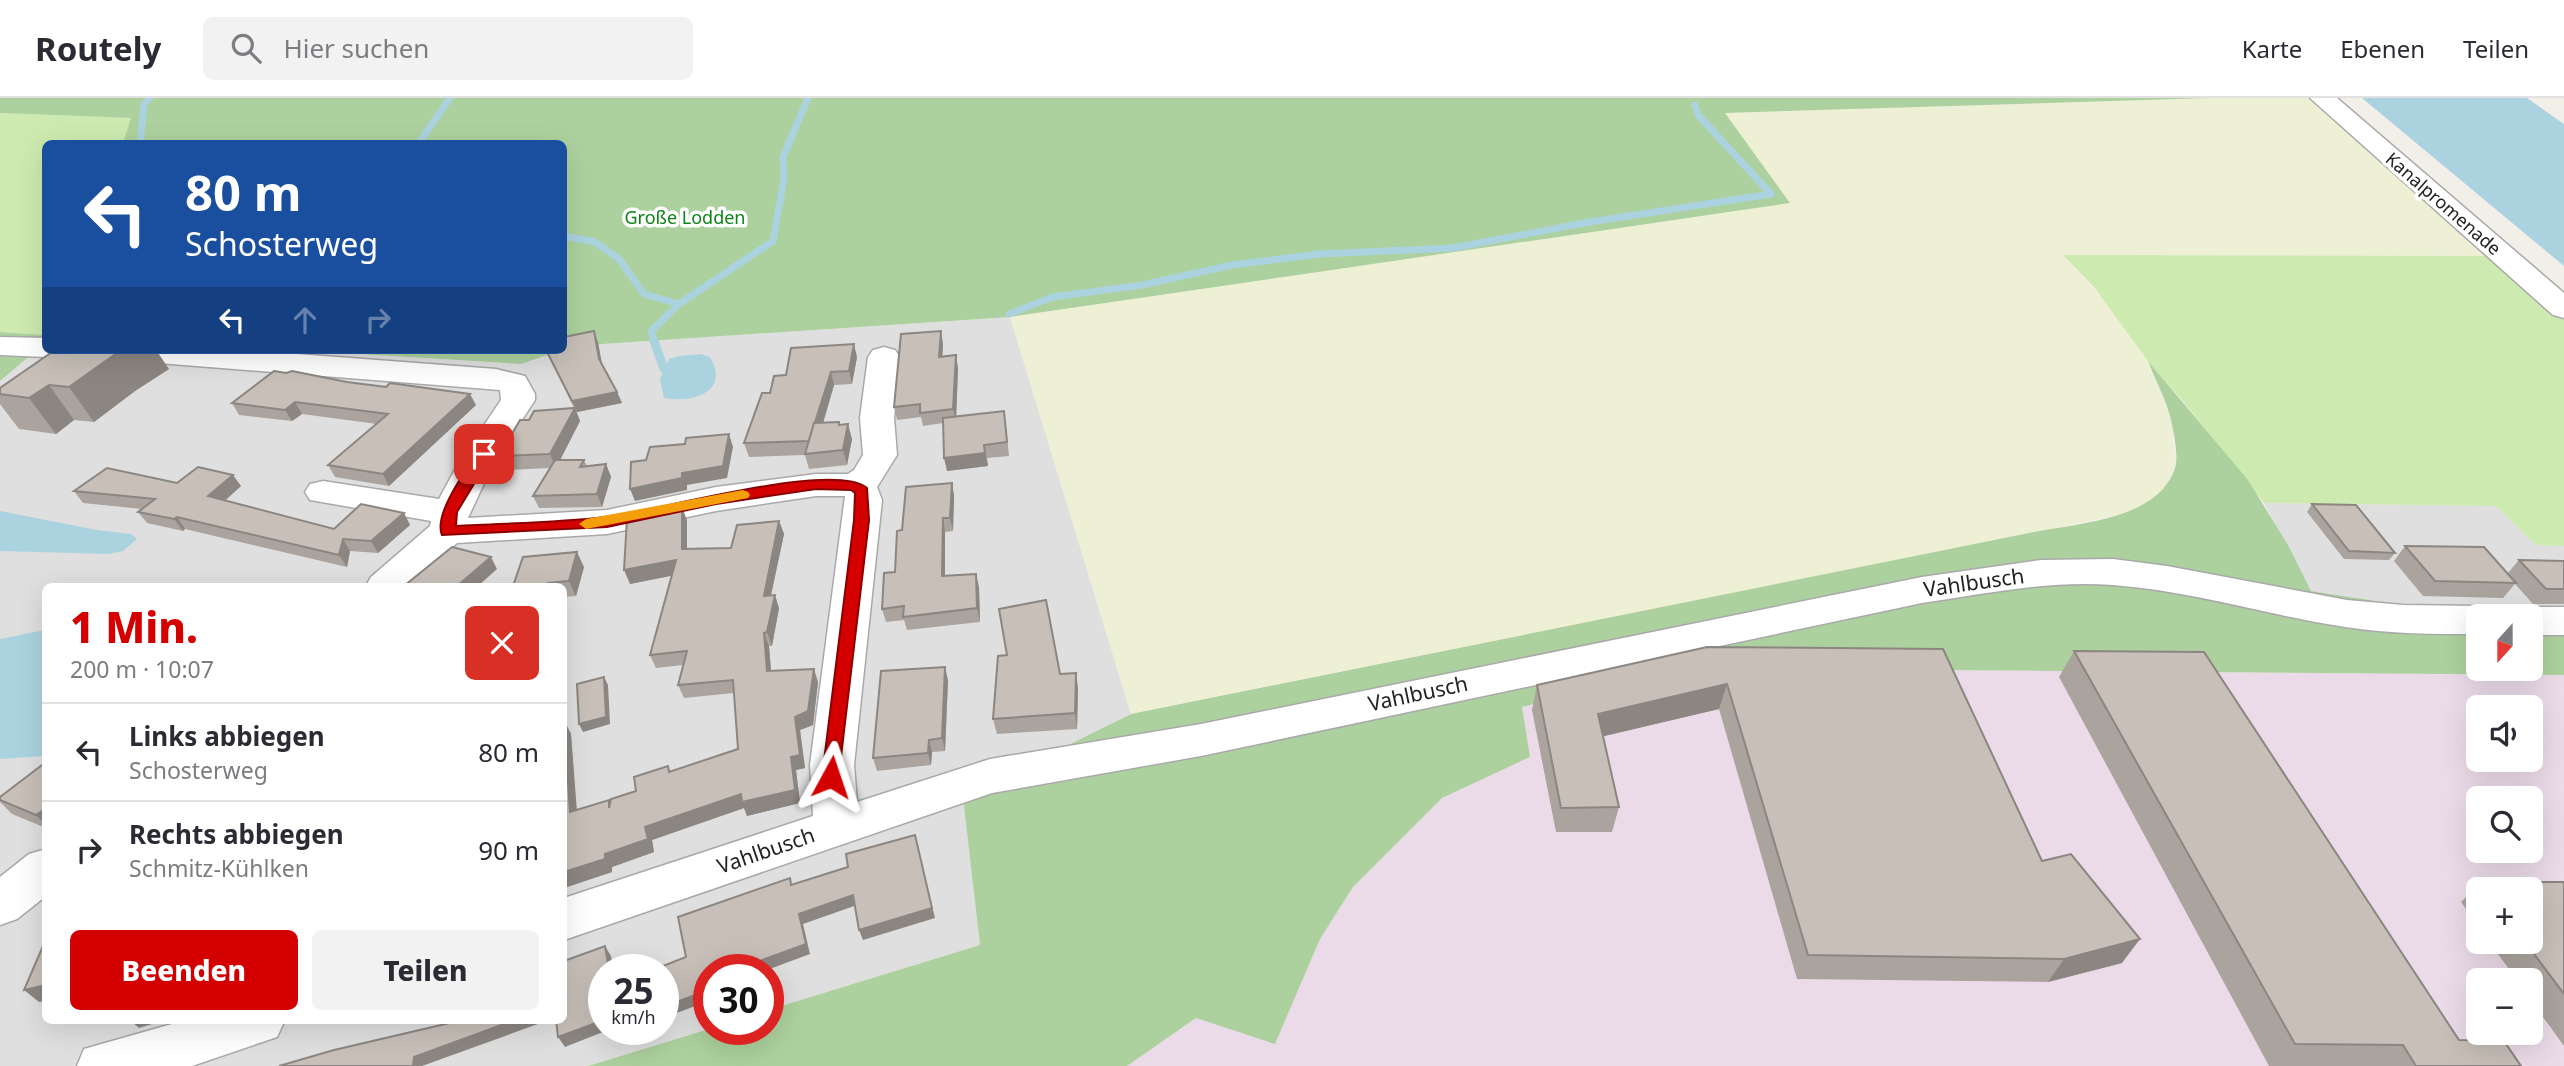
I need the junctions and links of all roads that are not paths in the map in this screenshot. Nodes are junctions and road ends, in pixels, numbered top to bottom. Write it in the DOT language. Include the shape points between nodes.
graph roads {
  1 [pos="2322,98"];
  2 [pos="2564,309"];
  3 [pos="0,346"];
  4 [pos="42,348"];
  5 [pos="66,354"];
  6 [pos="173,354"];
  7 [pos="884,357"];
  8 [pos="32,380"];
  9 [pos="855,485"];
  10 [pos="332,493"];
  11 [pos="449,522"];
  12 [pos="388,583"];
  13 [pos="2466,620"];
  14 [pos="2543,621"];
  15 [pos="2564,621"];
  16 [pos="837,827"];
  17 [pos="42,871"];
  18 [pos="0,905"];
  19 [pos="567,918"];
  20 [pos="247,1024"];
  21 [pos="103,1066"];
  1 -- 2 [label="street, Kanalpromenade"];
  3 -- 4 [label="street"];
  5 -- 8 [label="street"];
  6 -- 11 [label="street" via="513,383 518,400"];
  7 -- 9 [label="street" via="877,418 880,454 868,477"];
  9 -- 11 [label="street" via="748,494 607,522"];
  9 -- 16 [label="street" via="864,500 832,765"];
  10 -- 11 [label="street"];
  11 -- 12 [label="street"];
  13 -- 16 [label="street, Vahlbusch" via="2400,620 2331,612 2114,572 2035,574 1922,590 1201,740 998,774"];
  14 -- 15 [label="street"];
  16 -- 19 [label="street, Vahlbusch"];
  17 -- 18 [label="street"];
  20 -- 21 [label="street" via="144,1058"];
}
